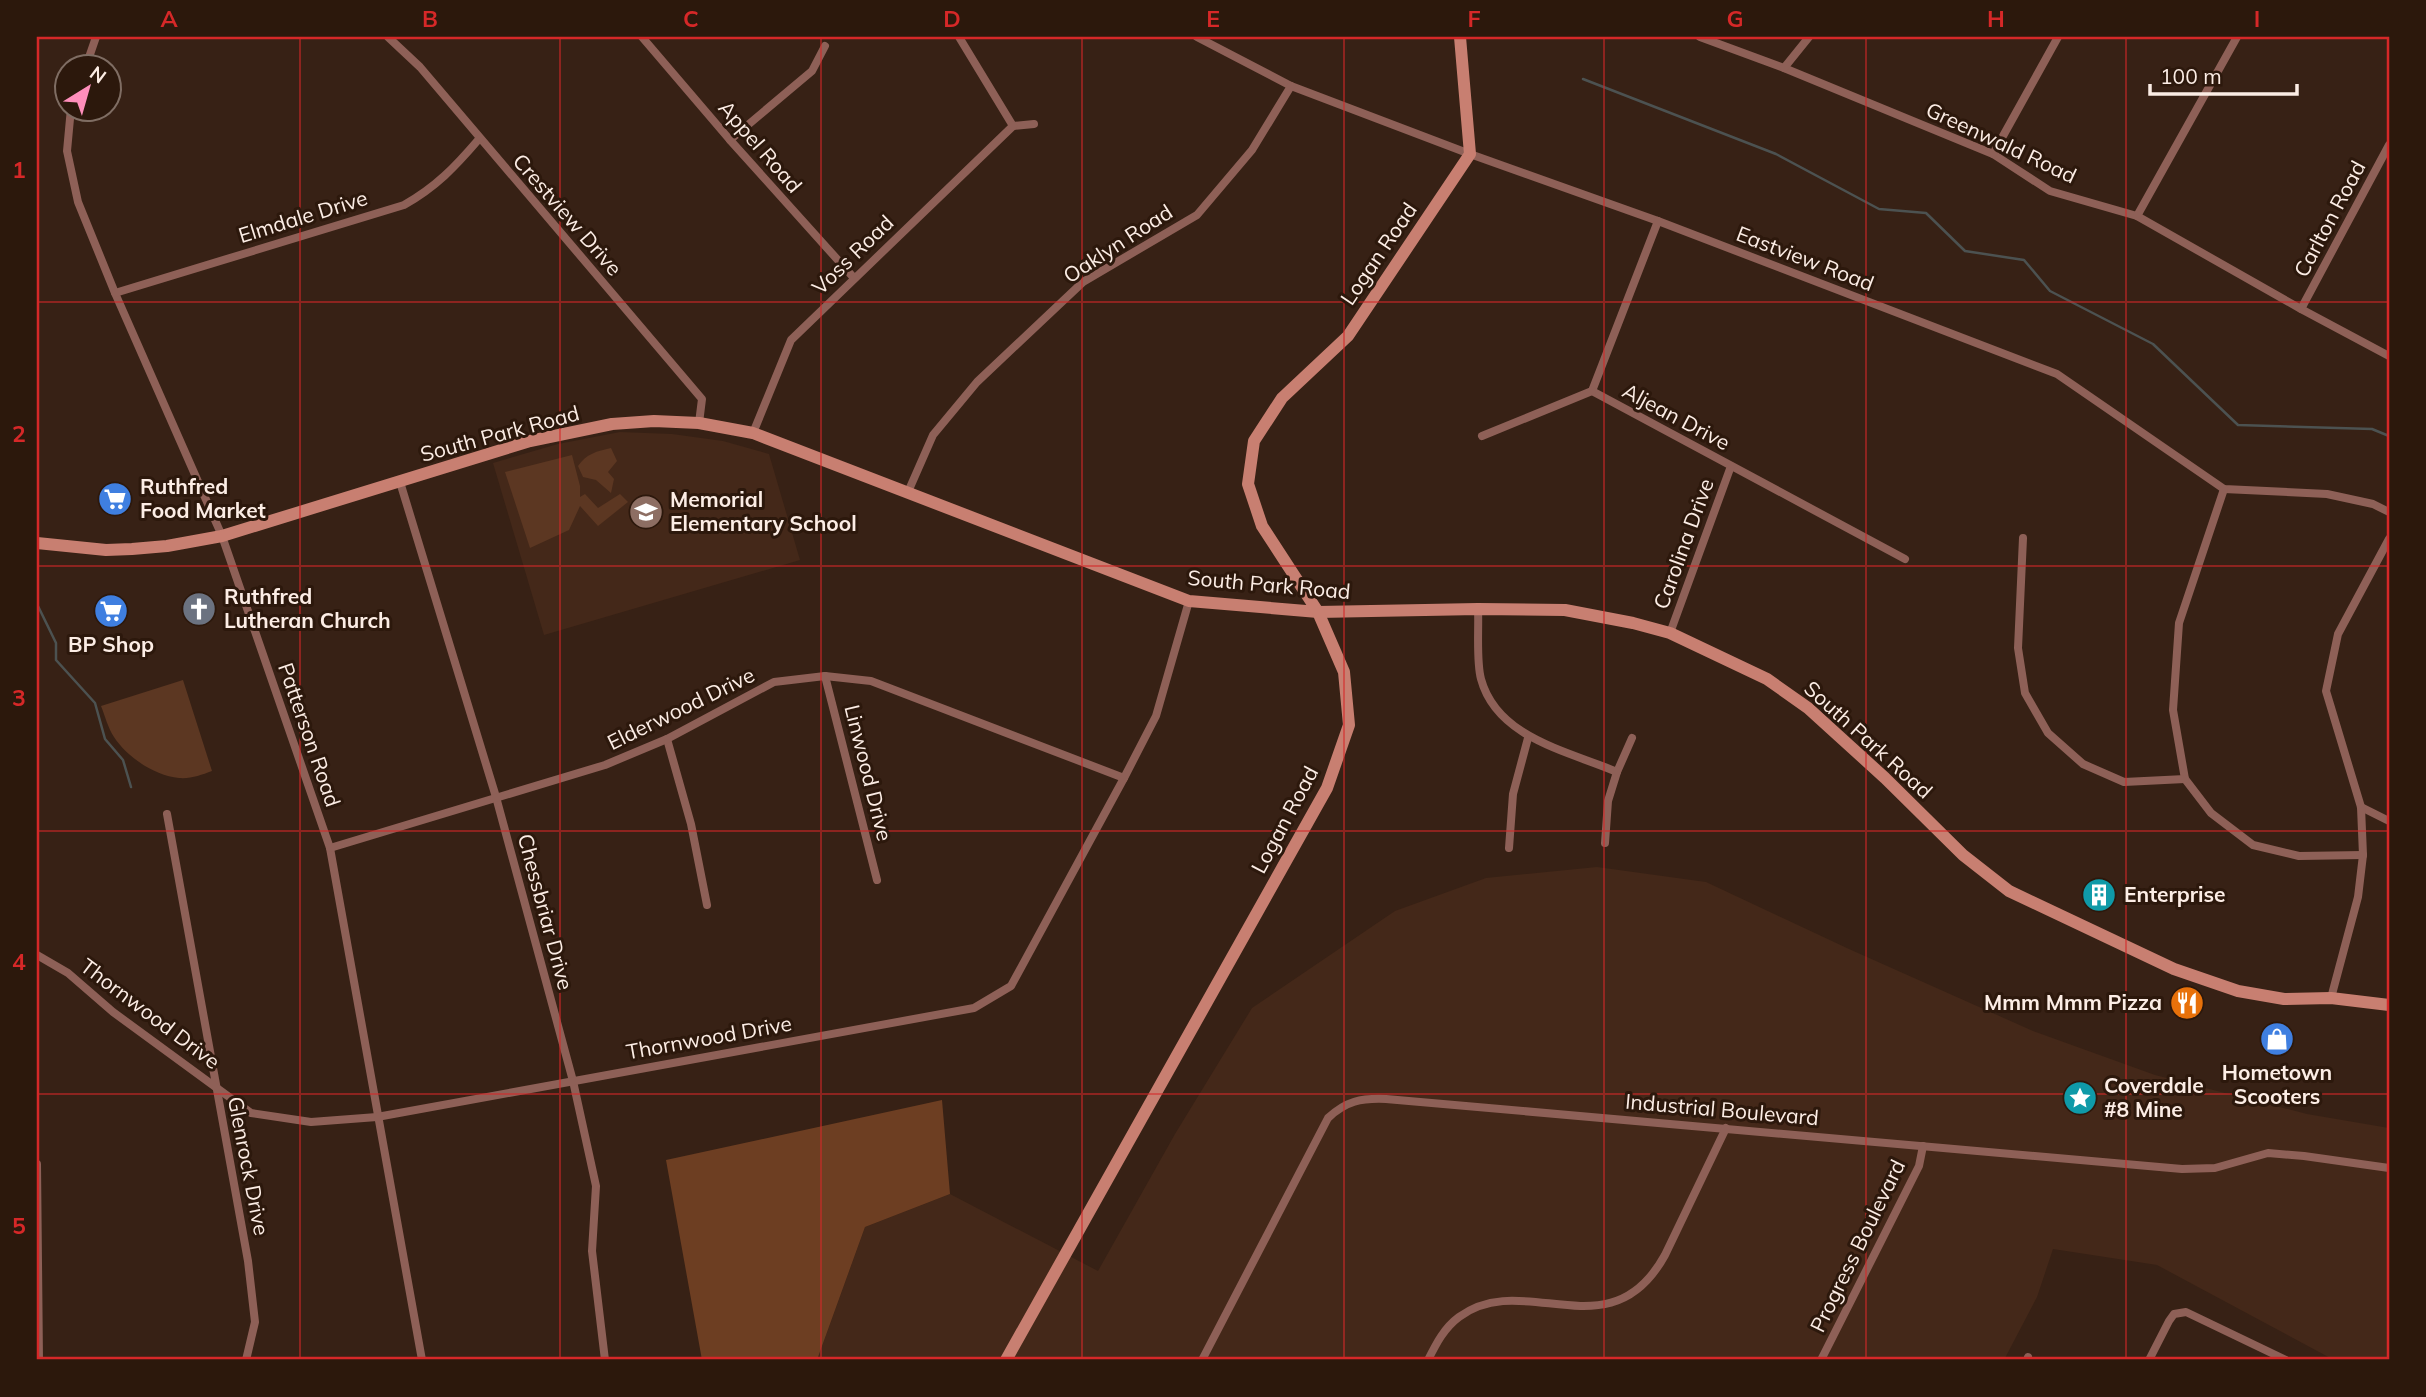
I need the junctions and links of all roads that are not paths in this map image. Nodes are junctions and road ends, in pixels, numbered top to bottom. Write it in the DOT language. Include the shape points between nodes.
graph roads {
  1 [pos="388,37"];
  2 [pos="642,37"];
  3 [pos="959,37"];
  4 [pos="1197,37"];
  5 [pos="1460,37"];
  6 [pos="1700,37"];
  7 [pos="1809,37"];
  8 [pos="2058,37"];
  9 [pos="2237,37"];
  10 [pos="825,47"];
  11 [pos="1784,68"];
  12 [pos="1291,86"];
  13 [pos="70,122"];
  14 [pos="1034,124"];
  15 [pos="1013,126"];
  16 [pos="479,139"];
  17 [pos="730,140"];
  18 [pos="2389,145"];
  19 [pos="1470,154"];
  20 [pos="1993,154"];
  21 [pos="2137,216"];
  22 [pos="1658,221"];
  23 [pos="854,278"];
  24 [pos="115,293"];
  25 [pos="2301,309"];
  26 [pos="2389,356"];
  27 [pos="1592,391"];
  28 [pos="699,424"];
  29 [pos="753,433"];
  30 [pos="1482,436"];
  31 [pos="1731,466"];
  32 [pos="400,482"];
  33 [pos="2224,489"];
  34 [pos="908,492"];
  35 [pos="2389,512"];
  36 [pos="222,536"];
  37 [pos="2024,538"];
  38 [pos="2389,539"];
  39 [pos="37,543"];
  40 [pos="1905,559"];
  41 [pos="1189,601"];
  42 [pos="1478,608"];
  43 [pos="1318,612"];
  44 [pos="1670,633"];
  45 [pos="825,676"];
  46 [pos="1528,738"];
  47 [pos="1632,738"];
  48 [pos="667,739"];
  49 [pos="1617,772"];
  50 [pos="1124,778"];
  51 [pos="2185,779"];
  52 [pos="496,797"];
  53 [pos="2361,807"];
  54 [pos="167,814"];
  55 [pos="2389,821"];
  56 [pos="1605,843"];
  57 [pos="330,848"];
  58 [pos="1509,848"];
  59 [pos="2363,855"];
  60 [pos="877,880"];
  61 [pos="707,905"];
  62 [pos="37,955"];
  63 [pos="2331,998"];
  64 [pos="2389,1005"];
  65 [pos="573,1081"];
  66 [pos="214,1084"];
  67 [pos="377,1117"];
  68 [pos="1726,1128"];
  69 [pos="1923,1146"];
  70 [pos="37,1164"];
  71 [pos="2389,1168"];
  72 [pos="39,1360"];
  73 [pos="246,1360"];
  74 [pos="421,1360"];
  75 [pos="606,1360"];
  76 [pos="1006,1360"];
  77 [pos="1202,1360"];
  78 [pos="1428,1360"];
  79 [pos="1821,1360"];
  80 [pos="2149,1360"];
  81 [pos="2286,1360"];
  1 -- 16 [label="street, Crestview Drive" via="420,67"];
  2 -- 17 [label="street, Appel Road"];
  3 -- 15 [label="street"];
  4 -- 12 [label="street, Eastview Road"];
  5 -- 19 [label="main road"];
  6 -- 11 [label="street, Greenwald Road"];
  7 -- 11 [label="street"];
  8 -- 20 [label="street"];
  9 -- 21 [label="street"];
  10 -- 17 [label="street" via="812,71"];
  11 -- 20 [label="street, Greenwald Road"];
  12 -- 19 [label="street, Eastview Road"];
  12 -- 34 [label="street, Oaklyn Road" via="1251,150 1197,215 1083,282 977,382 933,435"];
  13 -- 24 [label="street, Patterson Road" via="67,151 78,202"];
  14 -- 15 [label="street"];
  15 -- 23 [label="street, Voss Road"];
  16 -- 24 [label="street, Elmdale Drive" via="428,192 404,205"];
  16 -- 28 [label="street, Crestview Drive" via="702,399"];
  17 -- 23 [label="street, Appel Road"];
  18 -- 25 [label="street, Carlton Road"];
  19 -- 22 [label="street, Eastview Road"];
  19 -- 43 [label="main road, Logan Road" via="1348,336 1282,398 1254,441 1248,484 1262,526"];
  20 -- 21 [label="street, Greenwald Road" via="2050,191"];
  21 -- 25 [label="street, Greenwald Road"];
  22 -- 27 [label="street, Aljean Drive"];
  22 -- 33 [label="street, Eastview Road" via="2057,374"];
  23 -- 29 [label="street, Voss Road" via="791,340"];
  24 -- 36 [label="street, Patterson Road"];
  25 -- 26 [label="street, Greenwald Road"];
  27 -- 30 [label="street"];
  27 -- 31 [label="street, Aljean Drive"];
  28 -- 29 [label="main road, South Park Road"];
  28 -- 32 [label="main road, South Park Road" via="612,424 530,441"];
  29 -- 34 [label="main road, South Park Road"];
  31 -- 40 [label="street, Aljean Drive"];
  31 -- 44 [label="street, Carolina Drive"];
  32 -- 36 [label="main road, South Park Road"];
  32 -- 52 [label="street, Chessbriar Drive"];
  33 -- 35 [label="street" via="2328,494"];
  33 -- 51 [label="street" via="2179,623 2173,710"];
  34 -- 41 [label="main road, South Park Road"];
  36 -- 39 [label="main road, South Park Road" via="120,549"];
  36 -- 57 [label="street, Patterson Road"];
  37 -- 51 [label="street" via="2018,648 2025,694 2048,733 2082,764 2124,782"];
  38 -- 53 [label="street" via="2338,634 2326,691"];
  41 -- 43 [label="main road, South Park Road"];
  41 -- 50 [label="street, Thornwood Drive" via="1156,716"];
  42 -- 43 [label="main road, South Park Road"];
  42 -- 44 [label="main road, South Park Road" via="1565,610"];
  42 -- 46 [label="street" via="1481,678 1497,712"];
  43 -- 76 [label="main road, Logan Road" via="1343,672 1349,725 1327,788"];
  44 -- 63 [label="main road, South Park Road" via="1767,679 1808,708 1963,855 2009,891 2174,969 2238,991 2284,999"];
  45 -- 48 [label="street, Elderwood Drive" via="775,682"];
  45 -- 50 [label="street, Elderwood Drive" via="871,681"];
  45 -- 60 [label="street, Linwood Drive"];
  46 -- 49 [label="street"];
  46 -- 58 [label="street" via="1513,794"];
  47 -- 49 [label="street"];
  48 -- 52 [label="street, Elderwood Drive" via="605,765"];
  48 -- 61 [label="street"];
  49 -- 56 [label="street" via="1608,801"];
  50 -- 65 [label="street, Thornwood Drive" via="1011,986 974,1008"];
  51 -- 59 [label="street" via="2211,813 2253,845 2299,856"];
  52 -- 57 [label="street, Elderwood Drive"];
  52 -- 65 [label="street, Chessbriar Drive"];
  53 -- 55 [label="street"];
  53 -- 59 [label="street"];
  54 -- 66 [label="street, Glenrock Drive"];
  57 -- 67 [label="street, Patterson Road"];
  59 -- 63 [label="street" via="2358,897"];
  62 -- 66 [label="street, Thornwood Drive" via="68,973 113,1012"];
  63 -- 64 [label="main road, South Park Road"];
  65 -- 67 [label="street, Thornwood Drive"];
  65 -- 75 [label="street, Chessbriar Drive" via="596,1186 592,1251"];
  66 -- 67 [label="street, Thornwood Drive" via="251,1113 311,1122"];
  66 -- 73 [label="street, Glenrock Drive" via="250,1273 255,1322"];
  67 -- 74 [label="street, Patterson Road"];
  68 -- 69 [label="street, Industrial Boulevard"];
  68 -- 77 [label="street, Industrial Boulevard" via="1354,1100 1328,1118"];
  68 -- 78 [label="street" via="1665,1255 1643,1286 1612,1303 1581,1307 1515,1302 1475,1307 1444,1331"];
  69 -- 71 [label="street, Industrial Boulevard" via="2182,1169 2215,1168 2268,1153"];
  69 -- 79 [label="street, Progress Boulevard" via="1919,1166"];
  70 -- 72 [label="street"];
  80 -- 81 [label="street" via="2169,1321 2180,1312 2194,1314"];
}
